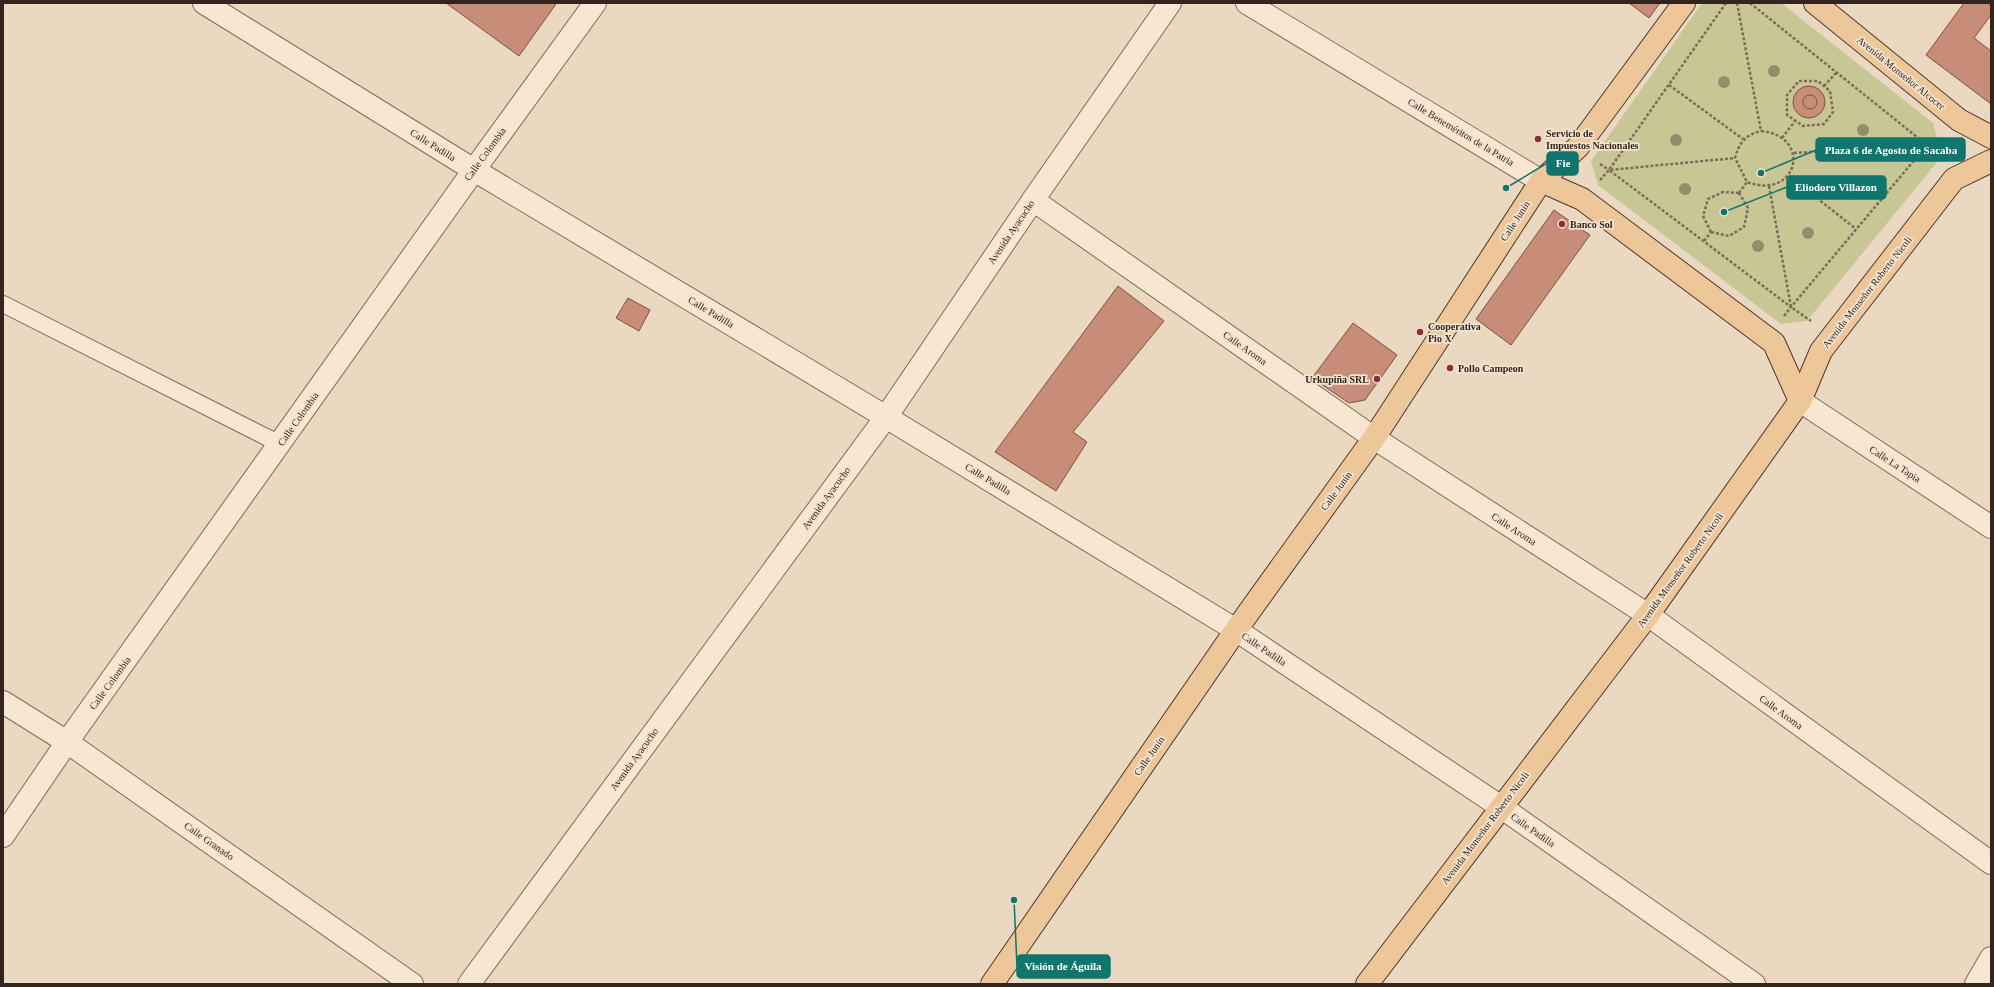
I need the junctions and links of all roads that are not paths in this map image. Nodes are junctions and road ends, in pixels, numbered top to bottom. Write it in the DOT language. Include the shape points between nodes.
graph roads {
  1 [pos="204,3"];
  2 [pos="595,3"];
  3 [pos="1170,3"];
  4 [pos="1247,3"];
  5 [pos="1684,3"];
  6 [pos="1815,3"];
  7 [pos="1991,137"];
  8 [pos="1991,161"];
  9 [pos="474,170"];
  10 [pos="1541,181"];
  11 [pos="1033,200"];
  12 [pos="3,304"];
  13 [pos="1800,401"];
  14 [pos="886,417"];
  15 [pos="1374,438"];
  16 [pos="280,444"];
  17 [pos="1991,527"];
  18 [pos="1648,616"];
  19 [pos="1236,630"];
  20 [pos="3,702"];
  21 [pos="67,742"];
  22 [pos="1501,807"];
  23 [pos="3,836"];
  24 [pos="1991,863"];
  25 [pos="1991,958"];
  26 [pos="412,984"];
  27 [pos="469,984"];
  28 [pos="992,984"];
  29 [pos="1367,984"];
  30 [pos="1754,984"];
  31 [pos="1976,984"];
  1 -- 9 [label="street, Calle Padilla"];
  2 -- 9 [label="street, Calle Colombia"];
  3 -- 11 [label="street, Avenida Ayacucho"];
  4 -- 10 [label="street, Calle Beneméritos de la Patria"];
  5 -- 10 [label="main road, Calle Junín" via="1578,147"];
  6 -- 7 [label="main road, Avenida Monseñor Alcocer" via="1959,120"];
  8 -- 13 [label="main road, Avenida Monseñor Roberto Nicoli" via="1954,179 1821,350"];
  9 -- 14 [label="street, Calle Padilla"];
  9 -- 16 [label="street, Calle Colombia"];
  10 -- 13 [label="main road, Calle Beneméritos de la Patria" via="1582,199 1774,343"];
  10 -- 15 [label="main road, Calle Junín"];
  11 -- 14 [label="street, Avenida Ayacucho"];
  11 -- 15 [label="street, Calle Aroma"];
  12 -- 16 [label="lane"];
  13 -- 17 [label="street, Calle La Tapia"];
  13 -- 18 [label="main road, Avenida Monseñor Roberto Nicoli"];
  14 -- 19 [label="street, Calle Padilla"];
  14 -- 27 [label="street, Avenida Ayacucho"];
  15 -- 18 [label="street, Calle Aroma"];
  15 -- 19 [label="main road, Calle Junín"];
  16 -- 21 [label="street, Calle Colombia"];
  18 -- 22 [label="main road, Avenida Monseñor Roberto Nicoli"];
  18 -- 24 [label="street, Calle Aroma"];
  19 -- 22 [label="street, Calle Padilla"];
  19 -- 28 [label="main road, Calle Junín"];
  20 -- 21 [label="street, Calle Granado"];
  21 -- 23 [label="street, Calle Colombia"];
  21 -- 26 [label="street, Calle Granado"];
  22 -- 29 [label="main road, Avenida Monseñor Roberto Nicoli"];
  22 -- 30 [label="street, Calle Padilla"];
  25 -- 31 [label="street"];
}
